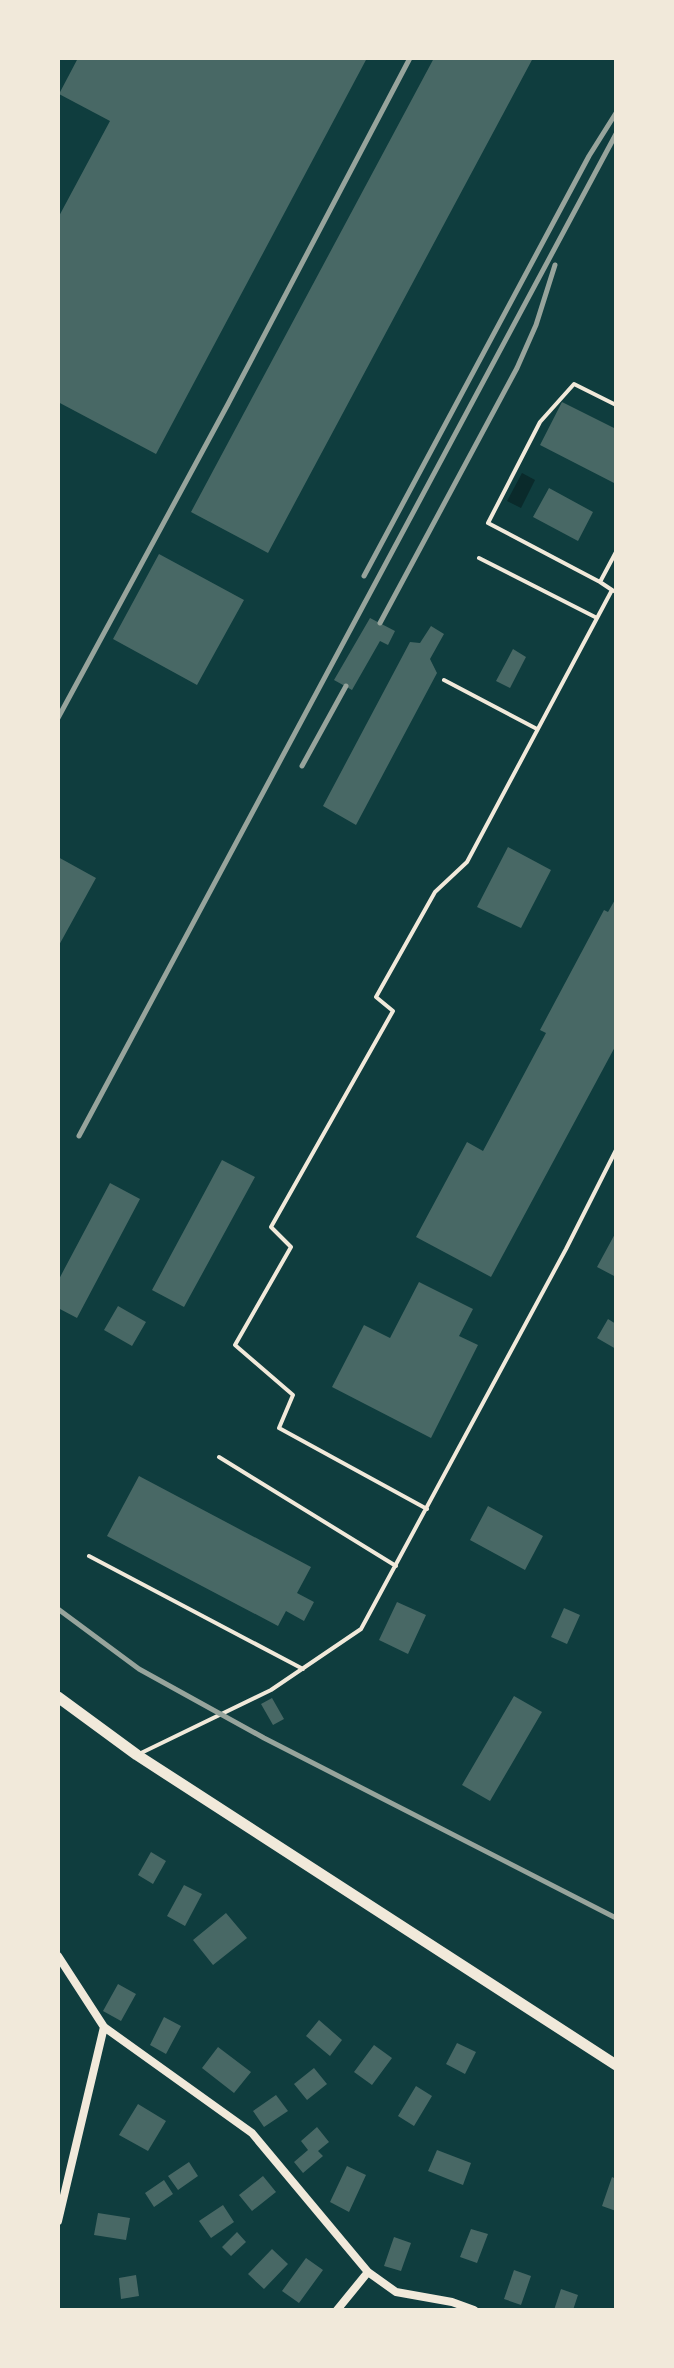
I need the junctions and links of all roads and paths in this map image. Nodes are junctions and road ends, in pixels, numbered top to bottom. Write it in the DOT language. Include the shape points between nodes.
graph roads {
  1 [pos="616,405"];
  2 [pos="616,552"];
  3 [pos="479,558"];
  4 [pos="600,582"];
  5 [pos="614,591"];
  6 [pos="597,618"];
  7 [pos="444,680"];
  8 [pos="537,729"];
  9 [pos="616,1150"];
  10 [pos="219,1457"];
  11 [pos="427,1509"];
  12 [pos="89,1556"];
  13 [pos="396,1566"];
  14 [pos="303,1669"];
  15 [pos="58,1697"];
  16 [pos="137,1755"];
  17 [pos="58,1956"];
  18 [pos="104,2027"];
  19 [pos="616,2065"];
  20 [pos="58,2221"];
  21 [pos="368,2272"];
  22 [pos="337,2310"];
  23 [pos="474,2310"];
  1 -- 4 [label="lane" via="574,384 540,422 488,523"];
  2 -- 4 [label="lane"];
  3 -- 6 [label="lane"];
  4 -- 5 [label="lane"];
  5 -- 6 [label="lane"];
  6 -- 8 [label="lane"];
  7 -- 8 [label="lane"];
  8 -- 11 [label="lane" via="467,862 435,892 376,997 393,1011 271,1227 291,1247 235,1345 293,1395 279,1428"];
  9 -- 11 [label="lane"];
  10 -- 13 [label="lane"];
  11 -- 13 [label="lane"];
  12 -- 14 [label="lane"];
  13 -- 14 [label="lane" via="361,1629"];
  14 -- 16 [label="lane"];
  15 -- 16 [label="main road"];
  16 -- 19 [label="main road"];
  17 -- 18 [label="street"];
  18 -- 20 [label="street"];
  18 -- 21 [label="street" via="252,2133"];
  21 -- 22 [label="street"];
  21 -- 23 [label="street" via="396,2292"];
}
